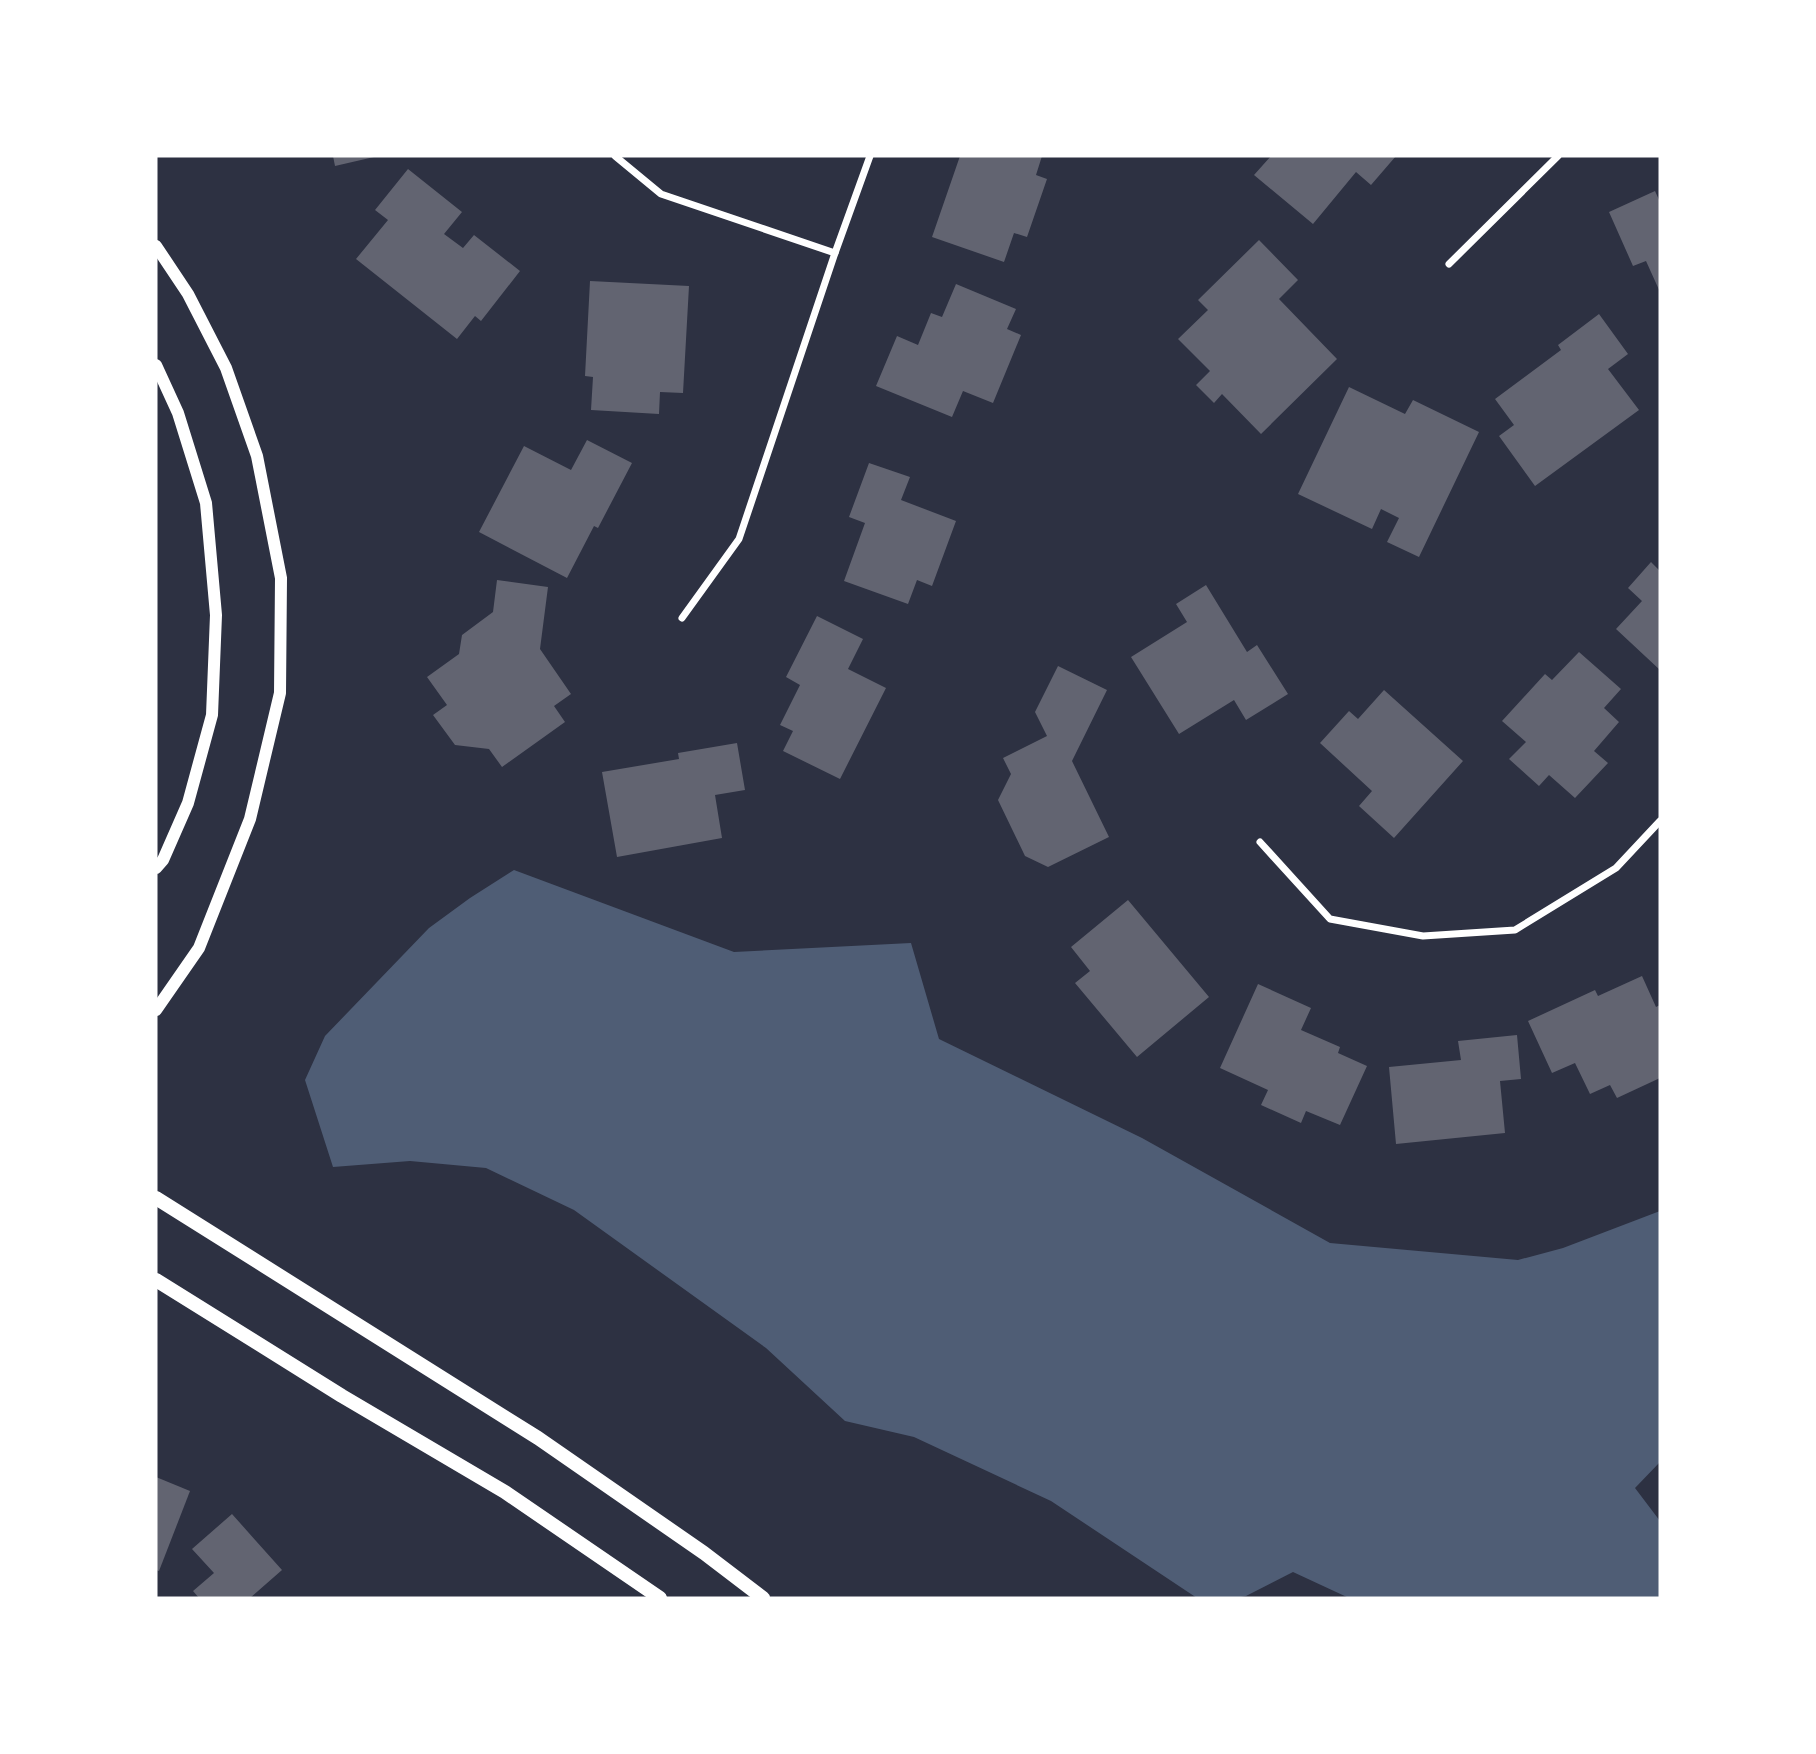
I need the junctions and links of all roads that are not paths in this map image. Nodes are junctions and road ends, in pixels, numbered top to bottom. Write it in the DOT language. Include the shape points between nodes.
graph roads {
  1 [pos="615,156"];
  2 [pos="870,156"];
  3 [pos="1558,156"];
  4 [pos="156,246"];
  5 [pos="835,253"];
  6 [pos="1449,264"];
  7 [pos="156,365"];
  8 [pos="682,618"];
  9 [pos="1660,821"];
  10 [pos="1260,842"];
  11 [pos="156,868"];
  12 [pos="156,1010"];
  13 [pos="156,1198"];
  14 [pos="156,1280"];
  15 [pos="660,1598"];
  16 [pos="763,1598"];
  1 -- 5 [label="street" via="661,194"];
  2 -- 5 [label="street"];
  3 -- 6 [label="street"];
  4 -- 12 [label="street" via="188,294 226,368 257,456 281,578 280,693 250,819 199,948"];
  5 -- 8 [label="street" via="739,539"];
  7 -- 11 [label="street" via="178,412 206,503 216,615 212,715 188,803"];
  9 -- 10 [label="street" via="1615,868 1515,930 1423,936 1330,919"];
  13 -- 16 [label="main road" via="538,1438"];
  14 -- 15 [label="main road" via="505,1492"];
}
